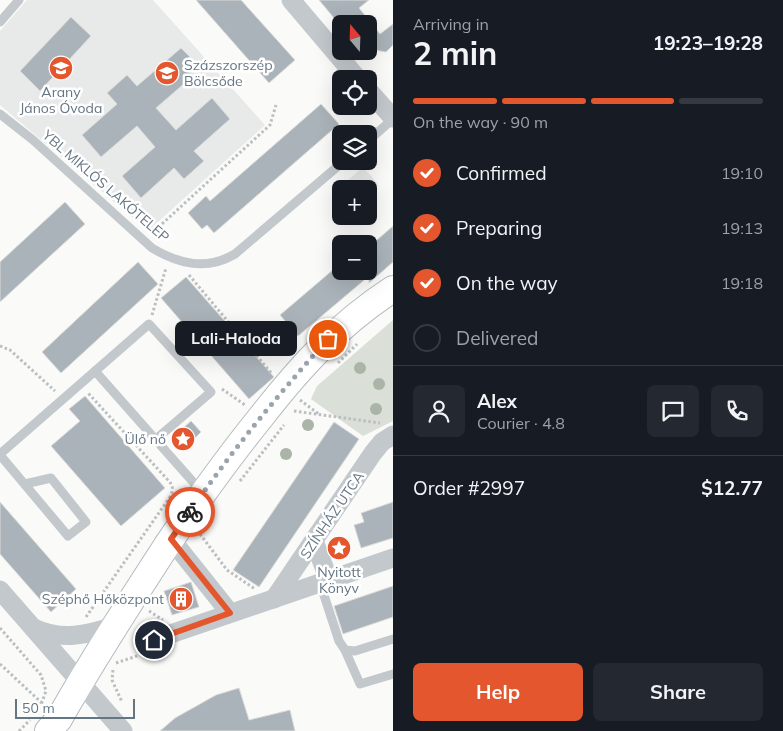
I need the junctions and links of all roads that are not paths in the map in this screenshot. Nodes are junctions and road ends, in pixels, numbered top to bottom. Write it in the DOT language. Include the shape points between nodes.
graph roads {
  1 [pos="19,0"];
  2 [pos="291,0"];
  3 [pos="0,22"];
  4 [pos="350,70"];
  5 [pos="377,100"];
  6 [pos="0,114"];
  7 [pos="393,119"];
  8 [pos="377,133"];
  9 [pos="333,170"];
  10 [pos="393,289"];
  11 [pos="96,371"];
  12 [pos="388,429"];
  13 [pos="155,440"];
  14 [pos="0,455"];
  15 [pos="25,484"];
  16 [pos="203,493"];
  17 [pos="314,541"];
  18 [pos="178,547"];
  19 [pos="393,558"];
  20 [pos="324,582"];
  21 [pos="0,590"];
  22 [pos="268,596"];
  23 [pos="230,613"];
  24 [pos="114,626"];
  25 [pos="33,627"];
  26 [pos="393,639"];
  27 [pos="154,640"];
  28 [pos="345,650"];
  29 [pos="393,674"];
  30 [pos="80,681"];
  31 [pos="41,718"];
  32 [pos="122,731"];
  1 -- 3 [label="lane"];
  2 -- 4 [label="street"];
  5 -- 7 [label="street"];
  6 -- 9 [label="lane, YBL MIKLÓS LAKÓTELEP" via="143,241 179,261 212,264 224,261"];
  7 -- 8 [label="lane"];
  10 -- 16 [label="main road" via="328,339 284,387"];
  11 -- 13 [label="lane"];
  11 -- 13 [label="lane" via="149,324 211,392"];
  11 -- 14 [label="lane"];
  12 -- 17 [label="street, SZÍNHÁZ UTCA"];
  13 -- 16 [label="lane"];
  14 -- 15 [label="lane"];
  15 -- 15 [label="lane" via="68,536 86,522 51,478"];
  16 -- 18 [label="main road"];
  17 -- 20 [label="street"];
  17 -- 22 [label="street, SZÍNHÁZ UTCA"];
  18 -- 23 [label="street"];
  18 -- 24 [label="main road"];
  19 -- 20 [label="street"];
  20 -- 22 [label="street"];
  20 -- 28 [label="lane" via="339,641"];
  21 -- 25 [label="street"];
  22 -- 23 [label="street"];
  23 -- 27 [label="street"];
  24 -- 25 [label="street" via="75,636 53,635"];
  24 -- 30 [label="main road"];
  25 -- 30 [label="street"];
  26 -- 28 [label="lane" via="355,651"];
  28 -- 29 [label="lane" via="360,684"];
  30 -- 31 [label="main road" via="59,718"];
  30 -- 32 [label="street"];
}
